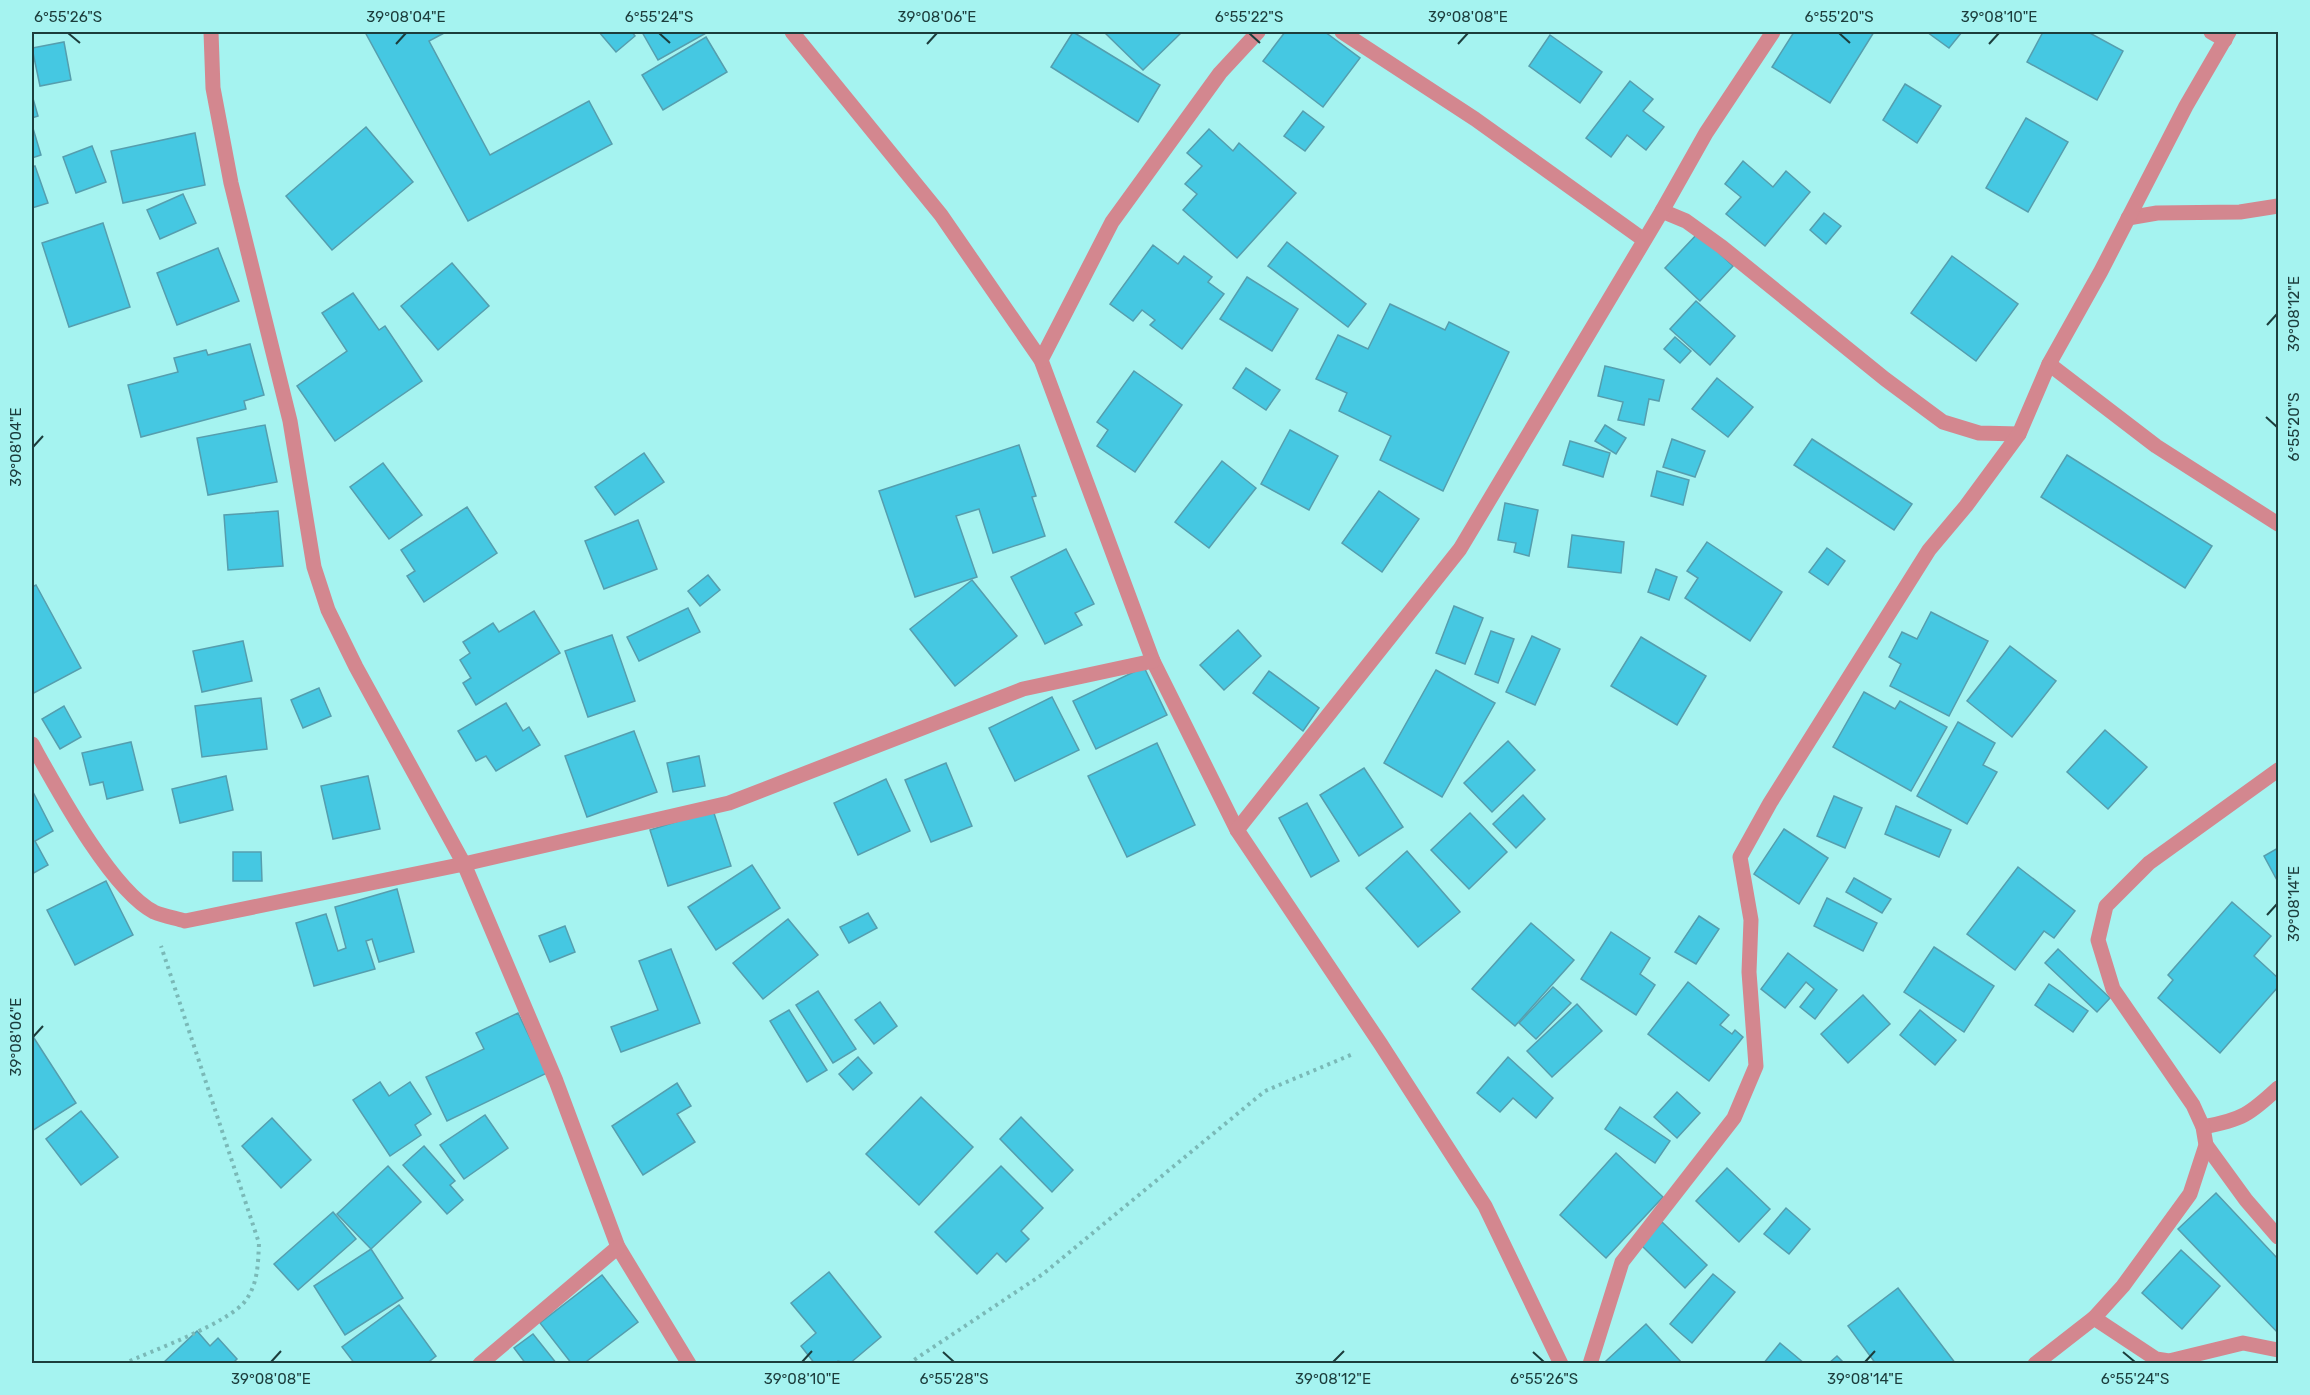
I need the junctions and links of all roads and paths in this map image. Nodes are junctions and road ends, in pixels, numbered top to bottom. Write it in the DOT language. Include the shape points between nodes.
graph roads {
  1 [pos="211,32"];
  2 [pos="792,32"];
  3 [pos="1258,32"];
  4 [pos="1342,32"];
  5 [pos="1773,32"];
  6 [pos="2211,32"];
  7 [pos="2227,36"];
  8 [pos="2278,206"];
  9 [pos="1662,211"];
  10 [pos="2128,218"];
  11 [pos="1644,240"];
  12 [pos="1041,360"];
  13 [pos="2049,364"];
  14 [pos="2019,434"];
  15 [pos="2278,524"];
  16 [pos="1154,661"];
  17 [pos="32,744"];
  18 [pos="2278,770"];
  19 [pos="1237,830"];
  20 [pos="464,864"];
  21 [pos="147,907"];
  22 [pos="1380,1042"];
  23 [pos="2278,1088"];
  24 [pos="2203,1127"];
  25 [pos="2206,1145"];
  26 [pos="2278,1237"];
  27 [pos="618,1247"];
  28 [pos="2094,1318"];
  29 [pos="2278,1350"];
  30 [pos="123,1364"];
  31 [pos="480,1364"];
  32 [pos="689,1364"];
  33 [pos="908,1364"];
  34 [pos="1562,1364"];
  35 [pos="1590,1364"];
  36 [pos="2035,1364"];
  1 -- 20 [label="street" via="213,88 231,183 290,421 314,567 328,610 356,667"];
  2 -- 12 [label="street" via="941,215"];
  3 -- 12 [label="street" via="1220,73 1112,222"];
  4 -- 11 [label="street" via="1475,119"];
  5 -- 9 [label="street" via="1706,133"];
  6 -- 7 [label="street"];
  7 -- 10 [label="street"];
  8 -- 10 [label="street"];
  9 -- 11 [label="street"];
  9 -- 14 [label="street" via="1686,221 1722,247 1943,422 1979,433"];
  10 -- 13 [label="street"];
  11 -- 19 [label="street" via="1460,549"];
  12 -- 16 [label="street"];
  13 -- 14 [label="street"];
  13 -- 15 [label="street" via="2156,446"];
  14 -- 35 [label="street" via="1929,550 1740,857 1751,920 1749,972 1756,1066 1734,1118 1623,1262"];
  16 -- 19 [label="street"];
  16 -- 20 [label="street" via="1023,689 729,803"];
  17 -- 21 [label="street" via="73,815 122,885"];
  18 -- 24 [label="street" via="2149,863 2106,906 2098,940 2113,989 2177,1078"];
  19 -- 22 [label="street"];
  20 -- 21 [label="street" via="185,921"];
  20 -- 27 [label="street" via="556,1082"];
  21 -- 30 [label="path" via="260,1243 258,1276 245,1302 225,1318"];
  22 -- 33 [label="path" via="1265,1091 1043,1274"];
  22 -- 34 [label="street" via="1485,1206"];
  23 -- 24 [label="street" via="2251,1113 2234,1122"];
  24 -- 25 [label="street"];
  25 -- 26 [label="street"];
  25 -- 28 [label="street" via="2190,1194 2123,1286"];
  27 -- 31 [label="street"];
  27 -- 32 [label="street"];
  28 -- 29 [label="street" via="2156,1359 2169,1361 2242,1343"];
  28 -- 36 [label="street"];
}
